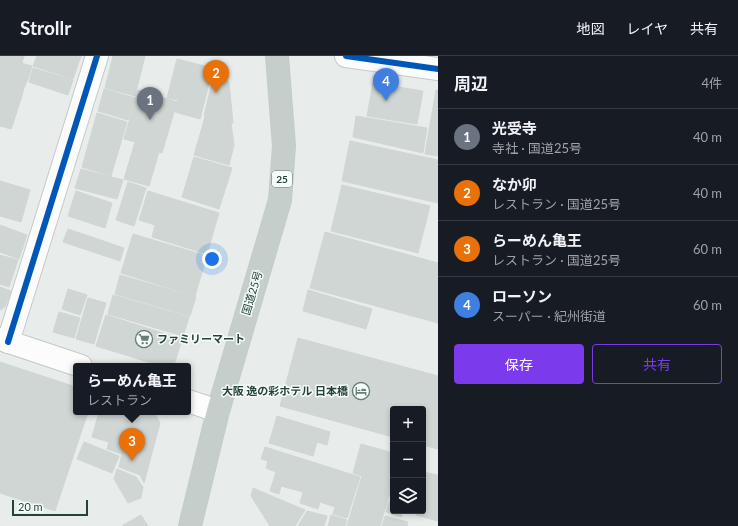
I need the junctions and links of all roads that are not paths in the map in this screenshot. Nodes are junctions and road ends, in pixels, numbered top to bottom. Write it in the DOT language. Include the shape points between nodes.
graph roads {
  1 [pos="97,56"];
  2 [pos="277,56"];
  3 [pos="353,57"];
  4 [pos="438,69"];
  5 [pos="4,341"];
  6 [pos="73,363"];
  7 [pos="191,402"];
  8 [pos="218,411"];
  9 [pos="190,526"];
  1 -- 5 [label="street"];
  2 -- 8 [label="highway, 国道25号 / 25" via="284,146 280,200"];
  3 -- 4 [label="street"];
  5 -- 6 [label="street"];
  7 -- 8 [label="street"];
  8 -- 9 [label="highway, 国道25号 / 25"];
}
